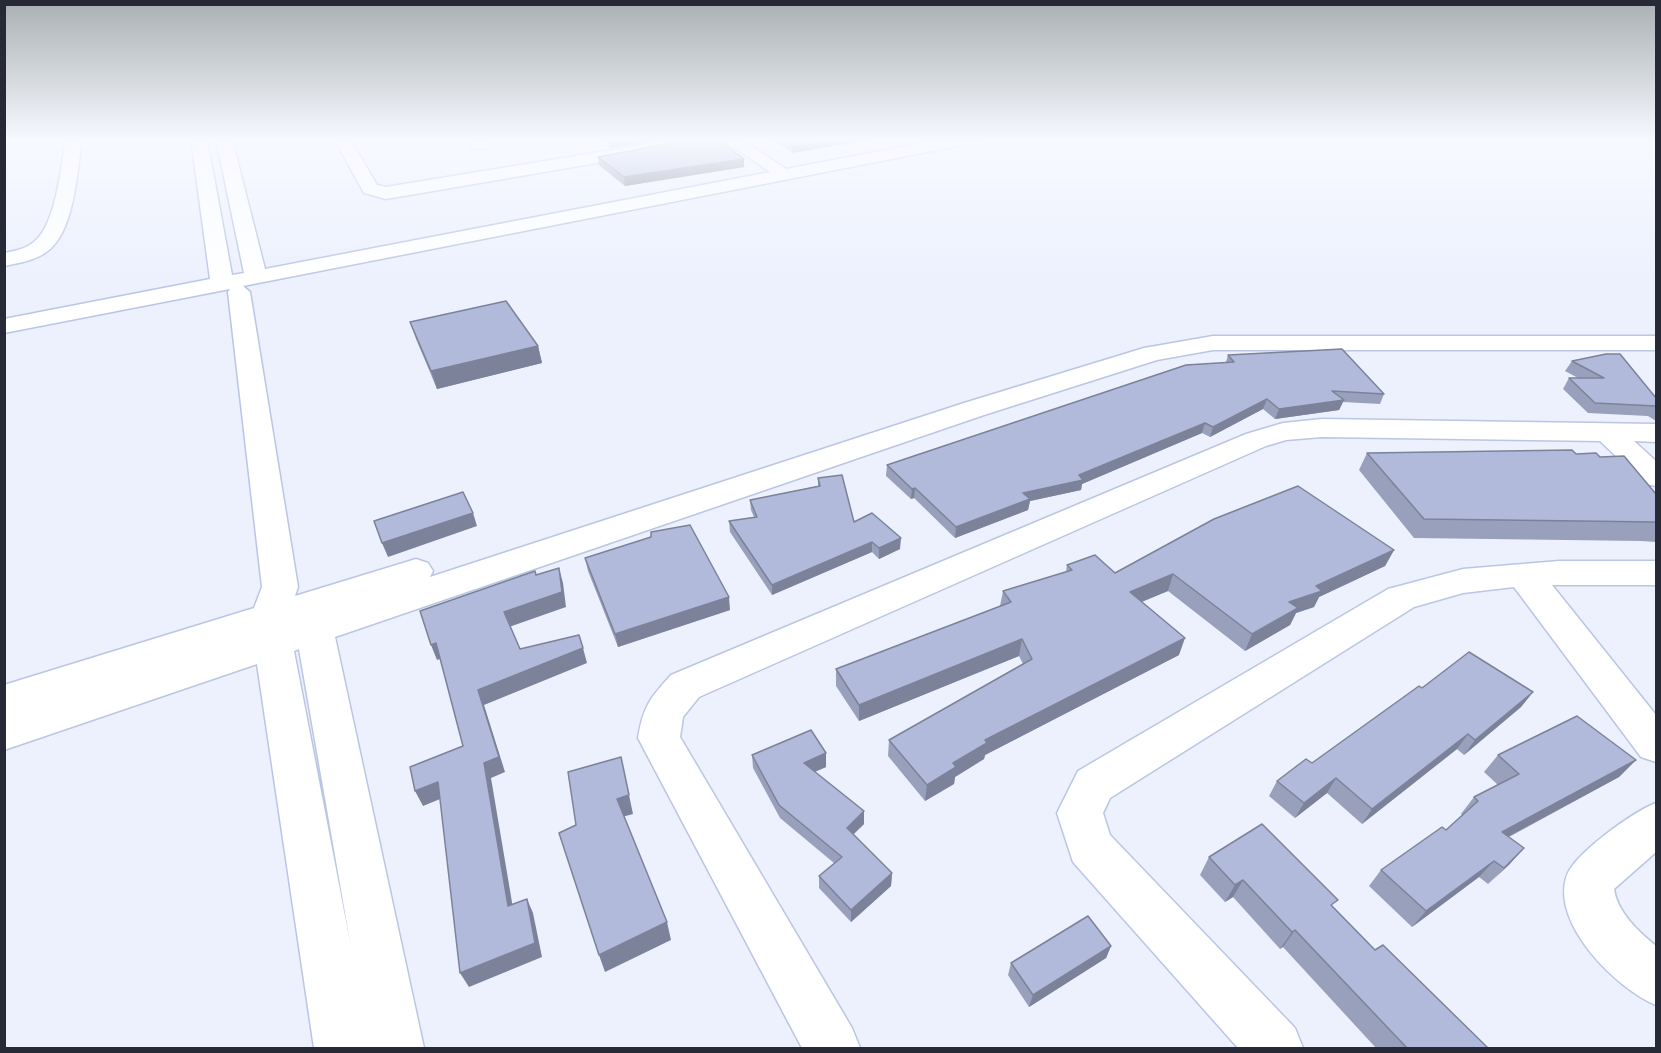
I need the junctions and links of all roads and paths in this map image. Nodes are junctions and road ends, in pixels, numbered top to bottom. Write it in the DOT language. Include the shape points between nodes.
graph roads {
  1 [pos="64,188"];
  2 [pos="223,188"];
  3 [pos="235,188"];
  4 [pos="370,188"];
  5 [pos="451,188"];
  6 [pos="684,188"];
  7 [pos="701,188"];
  8 [pos="206,191"];
  9 [pos="4,260"];
  10 [pos="238,280"];
  11 [pos="4,316"];
  12 [pos="4,326"];
  13 [pos="1656,330"];
  14 [pos="1419,335"];
  15 [pos="1656,343"];
  16 [pos="1608,433"];
  17 [pos="1656,433"];
  18 [pos="1656,477"];
  19 [pos="1656,573"];
  20 [pos="1524,575"];
  21 [pos="288,617"];
  22 [pos="4,701"];
  23 [pos="4,733"];
  24 [pos="1656,745"];
  25 [pos="1656,824"];
  26 [pos="1656,979"];
  27 [pos="342,1048"];
  28 [pos="396,1048"];
  29 [pos="832,1048"];
  30 [pos="1275,1048"];
  1 -- 9 [label="street" via="48,240 27,254"];
  2 -- 8 [label="street"];
  3 -- 10 [label="street"];
  4 -- 5 [label="street" via="389,200"];
  6 -- 10 [label="street"];
  7 -- 10 [label="street"];
  8 -- 10 [label="street"];
  10 -- 11 [label="street"];
  10 -- 12 [label="street"];
  10 -- 21 [label="street"];
  13 -- 14 [label="street"];
  14 -- 15 [label="street"];
  14 -- 21 [label="street" via="1213,343 1153,353"];
  16 -- 17 [label="street"];
  16 -- 18 [label="street"];
  16 -- 29 [label="street" via="1322,428 1283,432 1256,440 684,686 663,712 659,738"];
  19 -- 20 [label="street"];
  20 -- 24 [label="street"];
  20 -- 30 [label="street" via="1433,586 1401,598 1094,785 1080,813 1090,847"];
  21 -- 22 [label="street"];
  21 -- 23 [label="street"];
  21 -- 27 [label="street"];
  21 -- 28 [label="street"];
  25 -- 26 [label="street" via="1589,880 1592,912 1626,954"];
}
